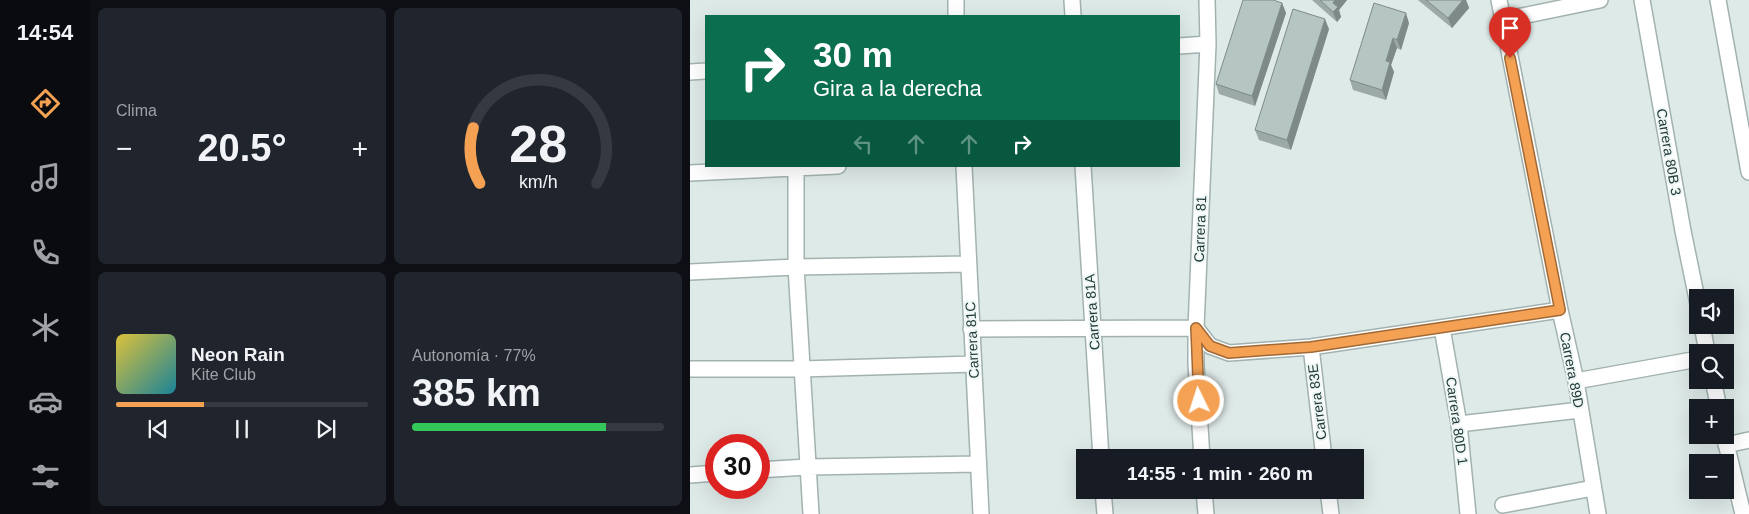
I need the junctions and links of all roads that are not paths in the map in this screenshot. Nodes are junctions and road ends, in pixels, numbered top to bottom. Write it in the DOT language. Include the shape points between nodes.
graph roads {
  1 [pos="956,0"];
  2 [pos="1072,0"];
  3 [pos="1207,0"];
  4 [pos="1499,0"];
  5 [pos="1642,0"];
  6 [pos="1718,0"];
  7 [pos="1592,1"];
  8 [pos="956,15"];
  9 [pos="1073,15"];
  10 [pos="1503,20"];
  11 [pos="1208,44"];
  12 [pos="1180,46"];
  13 [pos="705,71"];
  14 [pos="690,72"];
  15 [pos="1748,162"];
  16 [pos="817,167"];
  17 [pos="964,167"];
  18 [pos="1083,167"];
  19 [pos="796,168"];
  20 [pos="690,173"];
  21 [pos="968,264"];
  22 [pos="796,267"];
  23 [pos="690,272"];
  24 [pos="1695,289"];
  25 [pos="1560,310"];
  26 [pos="1092,327"];
  27 [pos="1196,328"];
  28 [pos="1442,328"];
  29 [pos="971,329"];
  30 [pos="1311,347"];
  31 [pos="1689,361"];
  32 [pos="974,364"];
  33 [pos="690,369"];
  34 [pos="802,369"];
  35 [pos="1576,381"];
  36 [pos="1580,410"];
  37 [pos="1459,424"];
  38 [pos="1734,440"];
  39 [pos="1749,440"];
  40 [pos="1726,444"];
  41 [pos="1100,449"];
  42 [pos="1201,449"];
  43 [pos="1323,449"];
  44 [pos="978,464"];
  45 [pos="807,467"];
  46 [pos="770,469"];
  47 [pos="705,474"];
  48 [pos="690,475"];
  49 [pos="1593,488"];
  50 [pos="1104,499"];
  51 [pos="1205,499"];
  52 [pos="1329,499"];
  53 [pos="1502,505"];
  54 [pos="811,514"];
  55 [pos="981,514"];
  56 [pos="1105,514"];
  57 [pos="1206,514"];
  58 [pos="1331,514"];
  59 [pos="1468,514"];
  60 [pos="1598,514"];
  61 [pos="1742,514"];
  1 -- 8 [label="street"];
  2 -- 9 [label="street"];
  3 -- 11 [label="street, Carrera 81"];
  4 -- 10 [label="street, Carrera 89D"];
  5 -- 24 [label="street, Carrera 80B 3"];
  6 -- 15 [label="street"];
  7 -- 10 [label="street"];
  10 -- 25 [label="street, Carrera 89D"];
  11 -- 12 [label="street"];
  11 -- 27 [label="street, Carrera 81"];
  13 -- 14 [label="street"];
  16 -- 19 [label="street"];
  17 -- 21 [label="street, Carrera 81C"];
  18 -- 26 [label="street, Carrera 81A"];
  19 -- 20 [label="street"];
  19 -- 22 [label="street"];
  21 -- 22 [label="street"];
  21 -- 29 [label="street, Carrera 81C"];
  22 -- 23 [label="street"];
  22 -- 34 [label="street"];
  25 -- 28 [label="street"];
  25 -- 35 [label="street, Carrera 89D"];
  26 -- 27 [label="street"];
  26 -- 29 [label="street"];
  26 -- 41 [label="street, Carrera 81A"];
  27 -- 30 [label="street" via="1210,346 1229,353"];
  27 -- 42 [label="street, Carrera 81"];
  28 -- 30 [label="street"];
  28 -- 37 [label="street, Carrera 80D 1"];
  29 -- 32 [label="street, Carrera 81C"];
  30 -- 43 [label="street, Carrera 83E"];
  31 -- 35 [label="street"];
  32 -- 34 [label="street"];
  32 -- 44 [label="street, Carrera 81C"];
  33 -- 34 [label="street"];
  34 -- 45 [label="street"];
  35 -- 36 [label="street, Carrera 89D"];
  36 -- 37 [label="street"];
  36 -- 49 [label="street, Carrera 89D"];
  37 -- 59 [label="street, Carrera 80D 1"];
  38 -- 39 [label="street"];
  40 -- 61 [label="street"];
  44 -- 45 [label="street"];
  44 -- 55 [label="street, Carrera 81C"];
  45 -- 46 [label="street"];
  45 -- 54 [label="street"];
  47 -- 48 [label="street"];
  49 -- 53 [label="street"];
  49 -- 60 [label="street, Carrera 89D"];
  50 -- 56 [label="street"];
  51 -- 57 [label="street"];
  52 -- 58 [label="street"];
}
